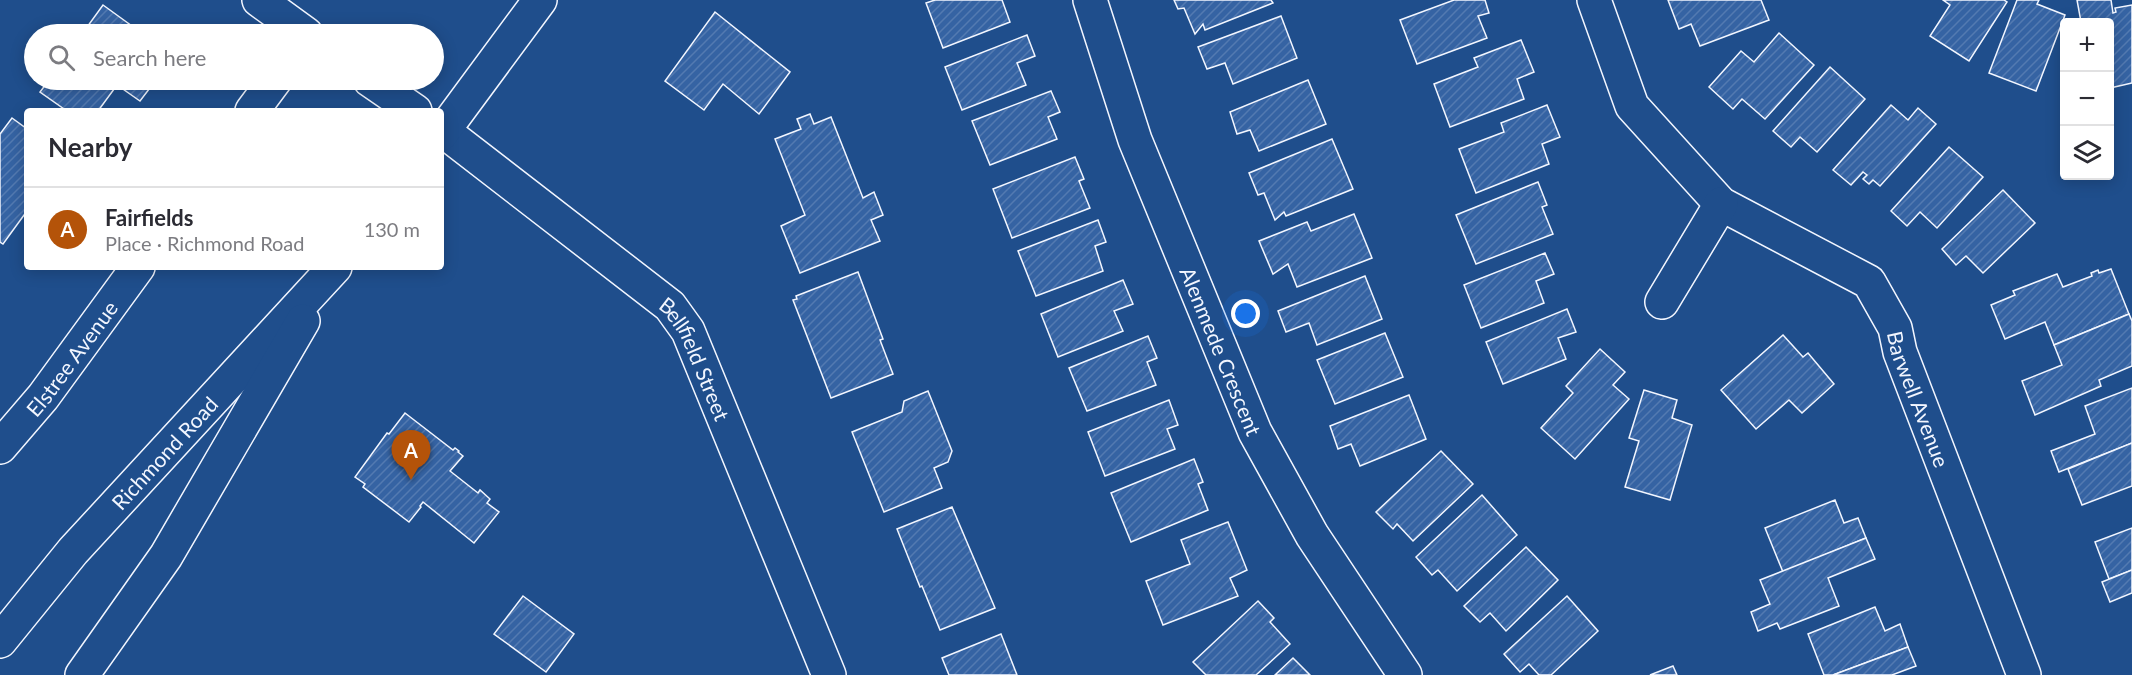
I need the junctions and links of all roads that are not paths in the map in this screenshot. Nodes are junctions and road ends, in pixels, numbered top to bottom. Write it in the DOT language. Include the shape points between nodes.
graph roads {
  1 [pos="259,0"];
  2 [pos="540,0"];
  3 [pos="1090,0"];
  4 [pos="1594,0"];
  5 [pos="292,24"];
  6 [pos="268,90"];
  7 [pos="385,90"];
  8 [pos="254,108"];
  9 [pos="411,108"];
  10 [pos="444,128"];
  11 [pos="444,133"];
  12 [pos="1721,204"];
  13 [pos="136,270"];
  14 [pos="331,270"];
  15 [pos="332,270"];
  16 [pos="1662,302"];
  17 [pos="0,447"];
  18 [pos="0,641"];
  19 [pos="82,675"];
  20 [pos="829,675"];
  21 [pos="1405,675"];
  22 [pos="2024,675"];
  1 -- 5 [label="street"];
  2 -- 10 [label="street"];
  3 -- 21 [label="street, Alenmede Crescent" via="1135,140 1255,432 1312,535"];
  4 -- 12 [label="street, Barwell Avenue" via="1632,106"];
  6 -- 8 [label="street"];
  7 -- 9 [label="street"];
  11 -- 20 [label="street, Bellfield Street" via="670,306 688,331"];
  12 -- 16 [label="street"];
  12 -- 22 [label="street, Barwell Avenue" via="1869,282 1895,328 1900,352"];
  13 -- 17 [label="street, Elstree Avenue" via="44,397"];
  14 -- 18 [label="street, Richmond Road" via="73,551"];
  15 -- 19 [label="street, Richmond Road" via="166,556"];
}
